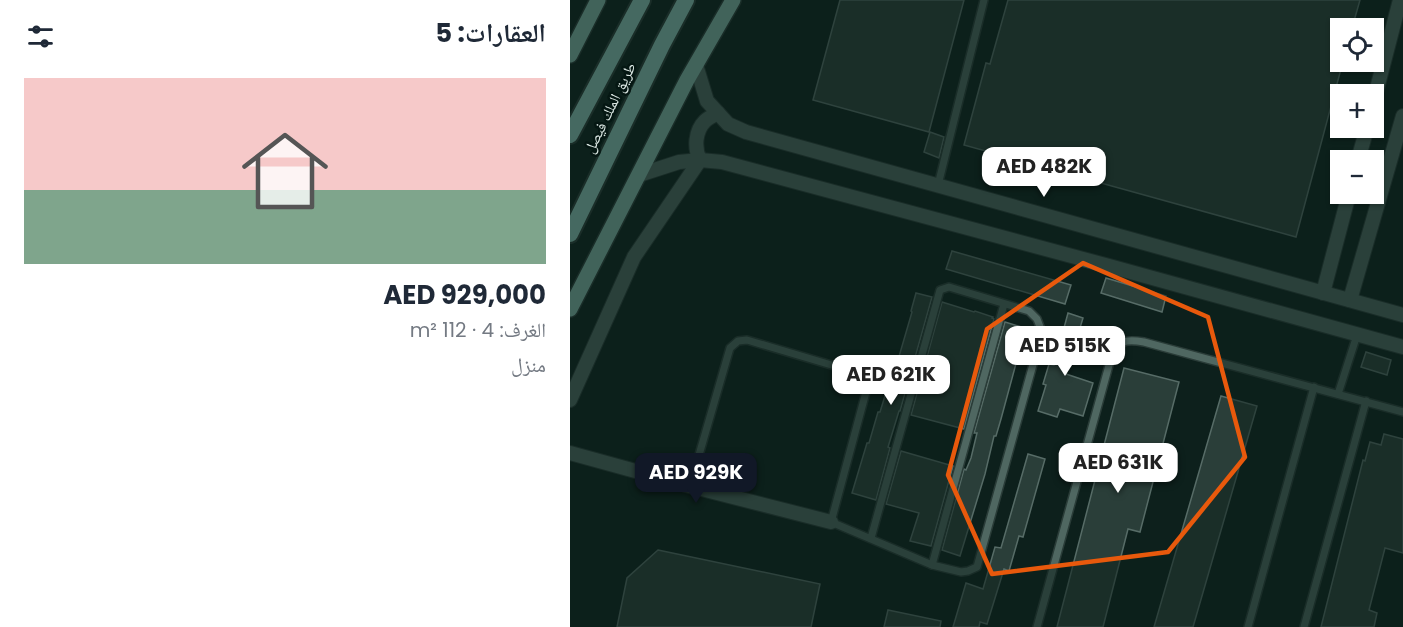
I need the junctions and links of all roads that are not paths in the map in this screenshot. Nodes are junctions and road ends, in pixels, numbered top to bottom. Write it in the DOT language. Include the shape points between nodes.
graph roads {
  1 [pos="598,0"];
  2 [pos="642,0"];
  3 [pos="686,0"];
  4 [pos="733,0"];
  5 [pos="984,0"];
  6 [pos="1400,0"];
  7 [pos="570,55"];
  8 [pos="696,65"];
  9 [pos="1378,84"];
  10 [pos="718,113"];
  11 [pos="1402,124"];
  12 [pos="570,135"];
  13 [pos="700,160"];
  14 [pos="639,175"];
  15 [pos="938,185"];
  16 [pos="1346,204"];
  17 [pos="570,234"];
  18 [pos="1323,292"];
  19 [pos="1350,300"];
  20 [pos="1004,304"];
  21 [pos="570,309"];
  22 [pos="1403,315"];
  23 [pos="1357,334"];
  24 [pos="1403,347"];
  25 [pos="1314,387"];
  26 [pos="1338,394"];
  27 [pos="570,400"];
  28 [pos="1366,401"];
  29 [pos="1403,412"];
  30 [pos="570,453"];
  31 [pos="690,486"];
  32 [pos="831,522"];
  33 [pos="871,538"];
  34 [pos="932,565"];
  35 [pos="1037,627"];
  36 [pos="1248,627"];
  37 [pos="1304,627"];
  1 -- 7 [label="main road"];
  2 -- 12 [label="highway, طريق الملك فيصل"];
  3 -- 17 [label="highway, طريق الملك فيصل"];
  4 -- 8 [label="main road"];
  5 -- 15 [label="lane"];
  6 -- 9 [label="street"];
  8 -- 10 [label="street" via="708,100"];
  8 -- 14 [label="main road"];
  10 -- 13 [label="street" via="705,120 700,129 696,152"];
  10 -- 15 [label="street" via="728,124 746,132"];
  11 -- 19 [label="street"];
  13 -- 14 [label="street"];
  13 -- 23 [label="street" via="722,162"];
  13 -- 27 [label="street" via="634,257"];
  14 -- 21 [label="main road"];
  15 -- 18 [label="street"];
  16 -- 18 [label="street"];
  18 -- 19 [label="street"];
  19 -- 22 [label="street"];
  20 -- 33 [label="lane" via="950,287 940,290"];
  20 -- 34 [label="lane"];
  20 -- 34 [label="lane" via="1029,311 1037,320 1042,332 1039,344 977,567 961,572"];
  23 -- 24 [label="street"];
  23 -- 26 [label="lane"];
  25 -- 26 [label="lane"];
  25 -- 35 [label="lane" via="1144,342 1124,341 1116,347"];
  25 -- 36 [label="lane"];
  26 -- 28 [label="lane"];
  28 -- 29 [label="lane"];
  28 -- 37 [label="lane"];
  30 -- 31 [label="street"];
  31 -- 32 [label="street"];
  31 -- 32 [label="lane" via="730,348 747,340 855,372 864,382 866,392"];
  32 -- 33 [label="lane"];
  33 -- 34 [label="lane"];
}
